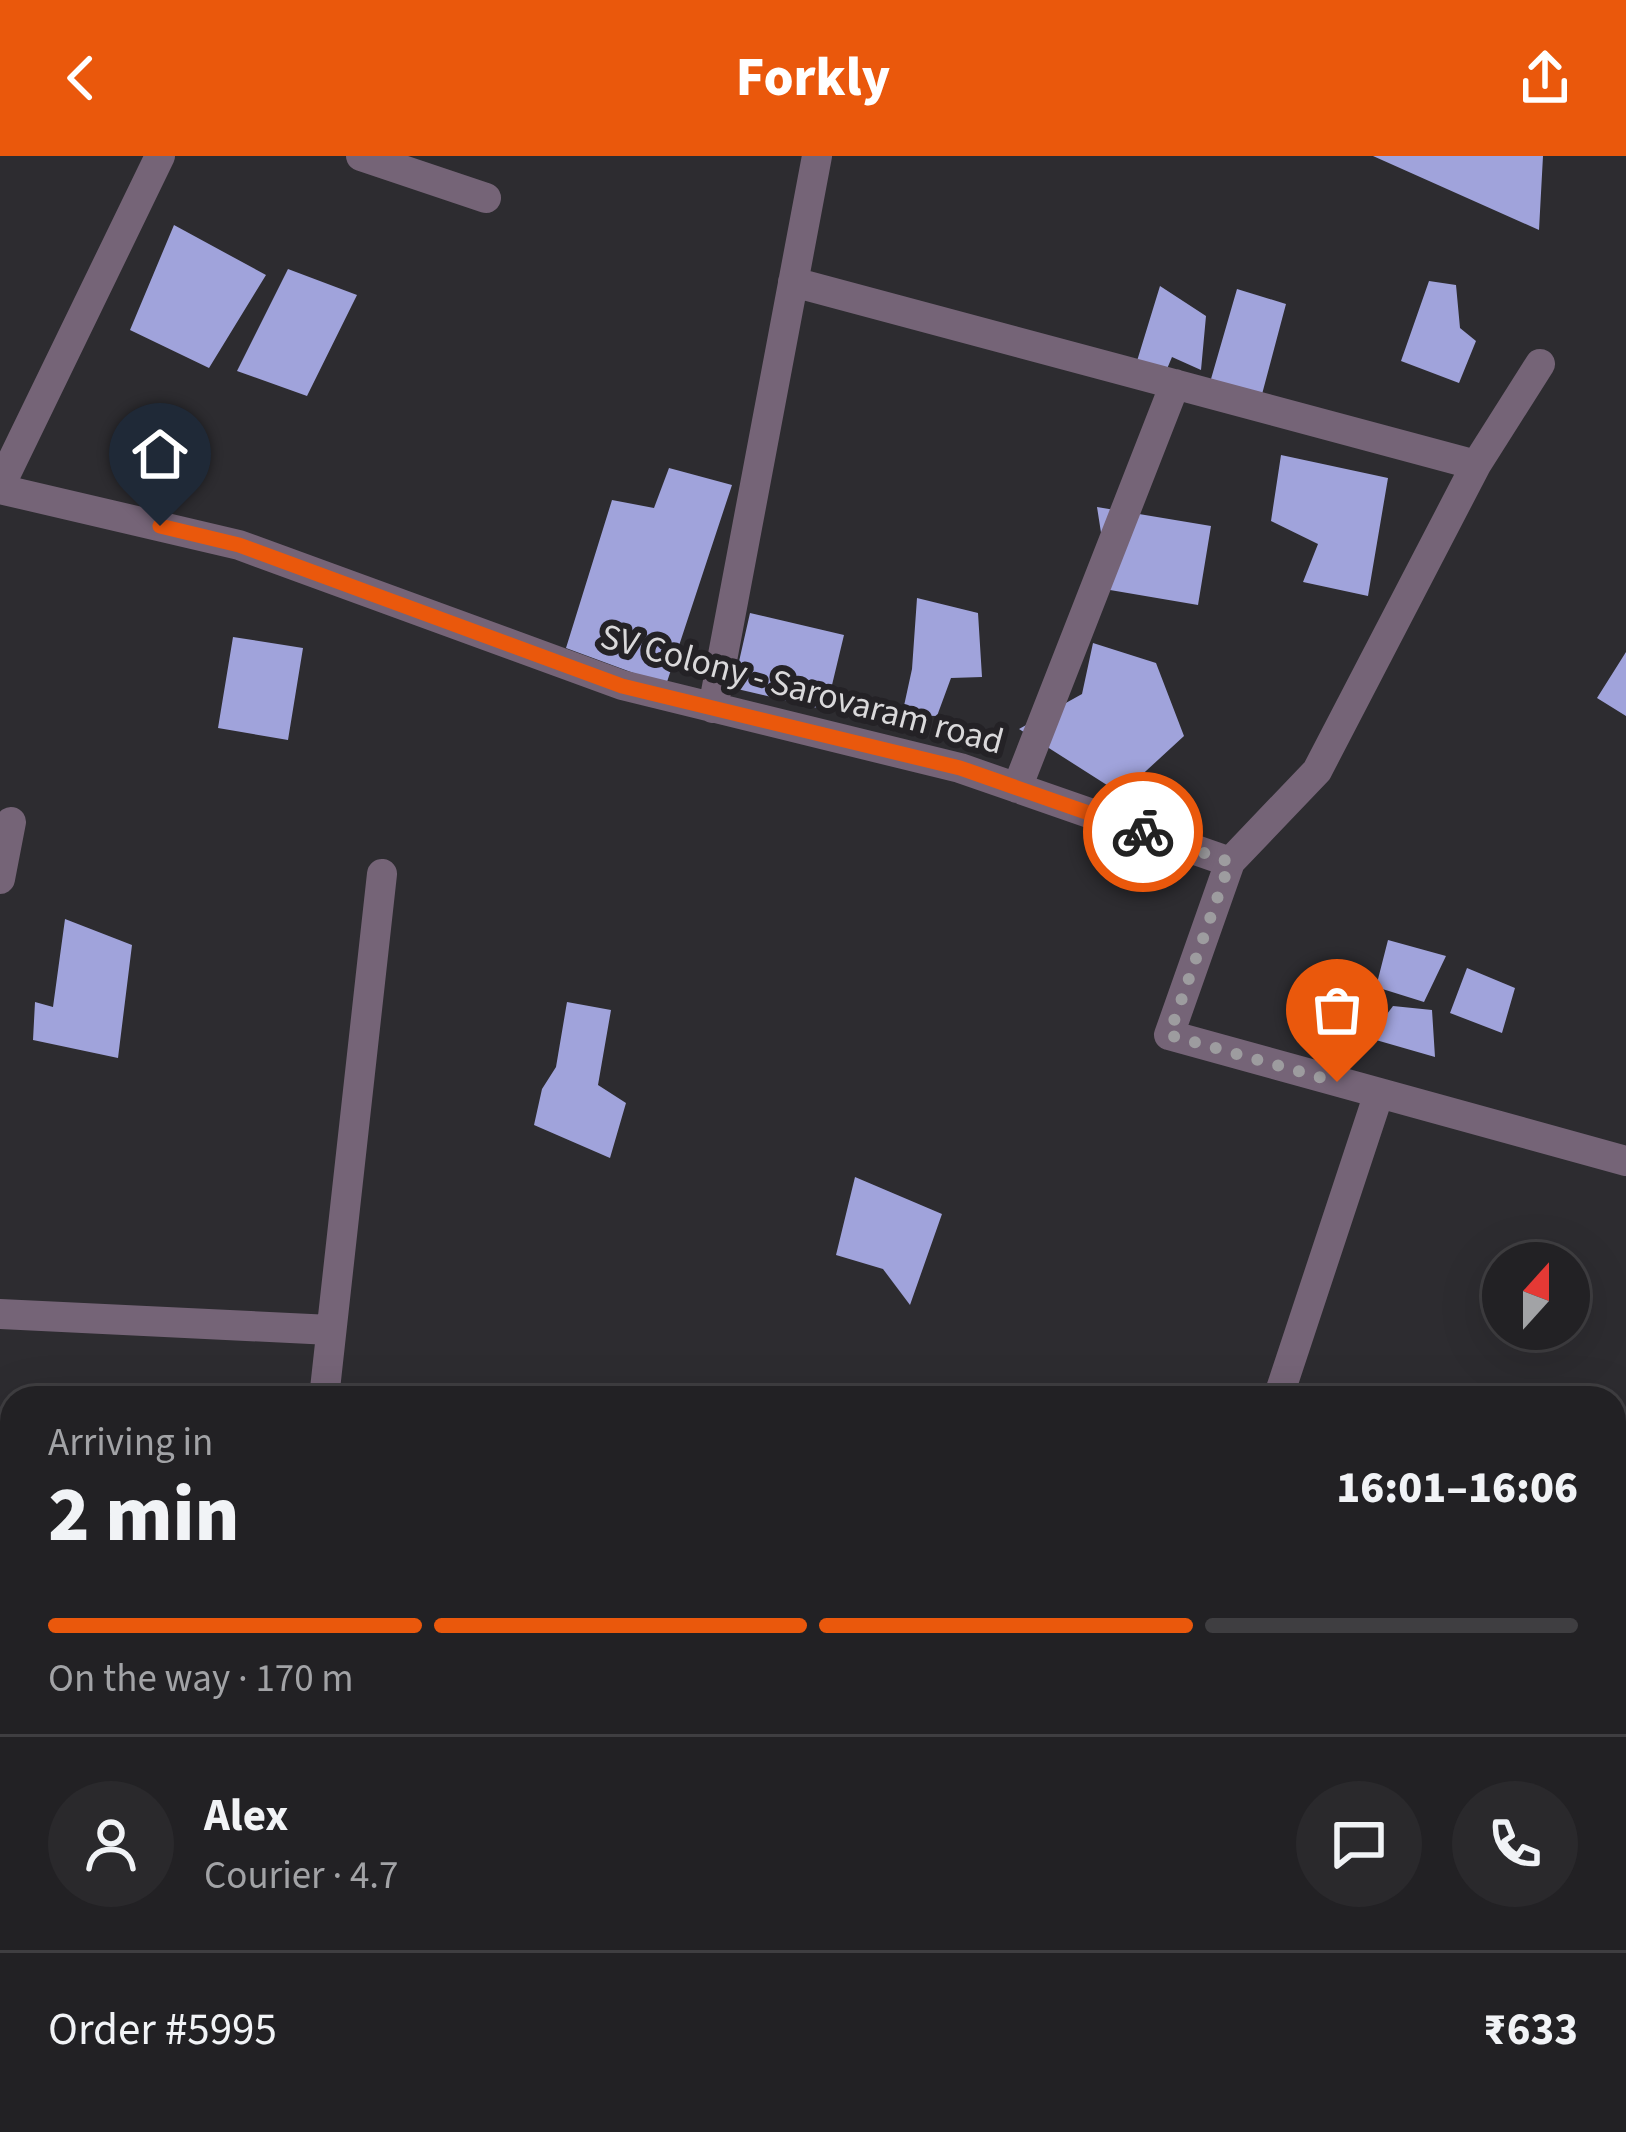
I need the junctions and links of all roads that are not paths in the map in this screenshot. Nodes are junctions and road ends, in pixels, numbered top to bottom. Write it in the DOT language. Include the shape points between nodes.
graph roads {
  1 [pos="160,156"];
  2 [pos="361,156"];
  3 [pos="818,156"];
  4 [pos="486,198"];
  5 [pos="793,282"];
  6 [pos="1540,364"];
  7 [pos="1174,384"];
  8 [pos="1477,465"];
  9 [pos="0,488"];
  10 [pos="712,708"];
  11 [pos="1017,788"];
  12 [pos="10,822"];
  13 [pos="1230,862"];
  14 [pos="382,874"];
  15 [pos="0,879"];
  16 [pos="1379,1093"];
  17 [pos="1626,1161"];
  18 [pos="0,1314"];
  19 [pos="331,1330"];
  20 [pos="324,1386"];
  21 [pos="1283,1386"];
  1 -- 9 [label="street"];
  2 -- 4 [label="street"];
  3 -- 5 [label="street"];
  5 -- 7 [label="street"];
  5 -- 10 [label="street"];
  6 -- 8 [label="street"];
  7 -- 8 [label="street"];
  7 -- 11 [label="street"];
  8 -- 13 [label="street" via="1317,771"];
  9 -- 10 [label="street, SV Colony - Sarovaram road" via="239,545 622,686"];
  10 -- 11 [label="street, SV Colony - Sarovaram road"];
  11 -- 13 [label="street, SV Colony - Sarovaram road"];
  12 -- 15 [label="street"];
  13 -- 16 [label="street" via="1169,1035"];
  14 -- 19 [label="street"];
  16 -- 17 [label="street"];
  16 -- 21 [label="street"];
  18 -- 19 [label="street"];
  19 -- 20 [label="street"];
}
